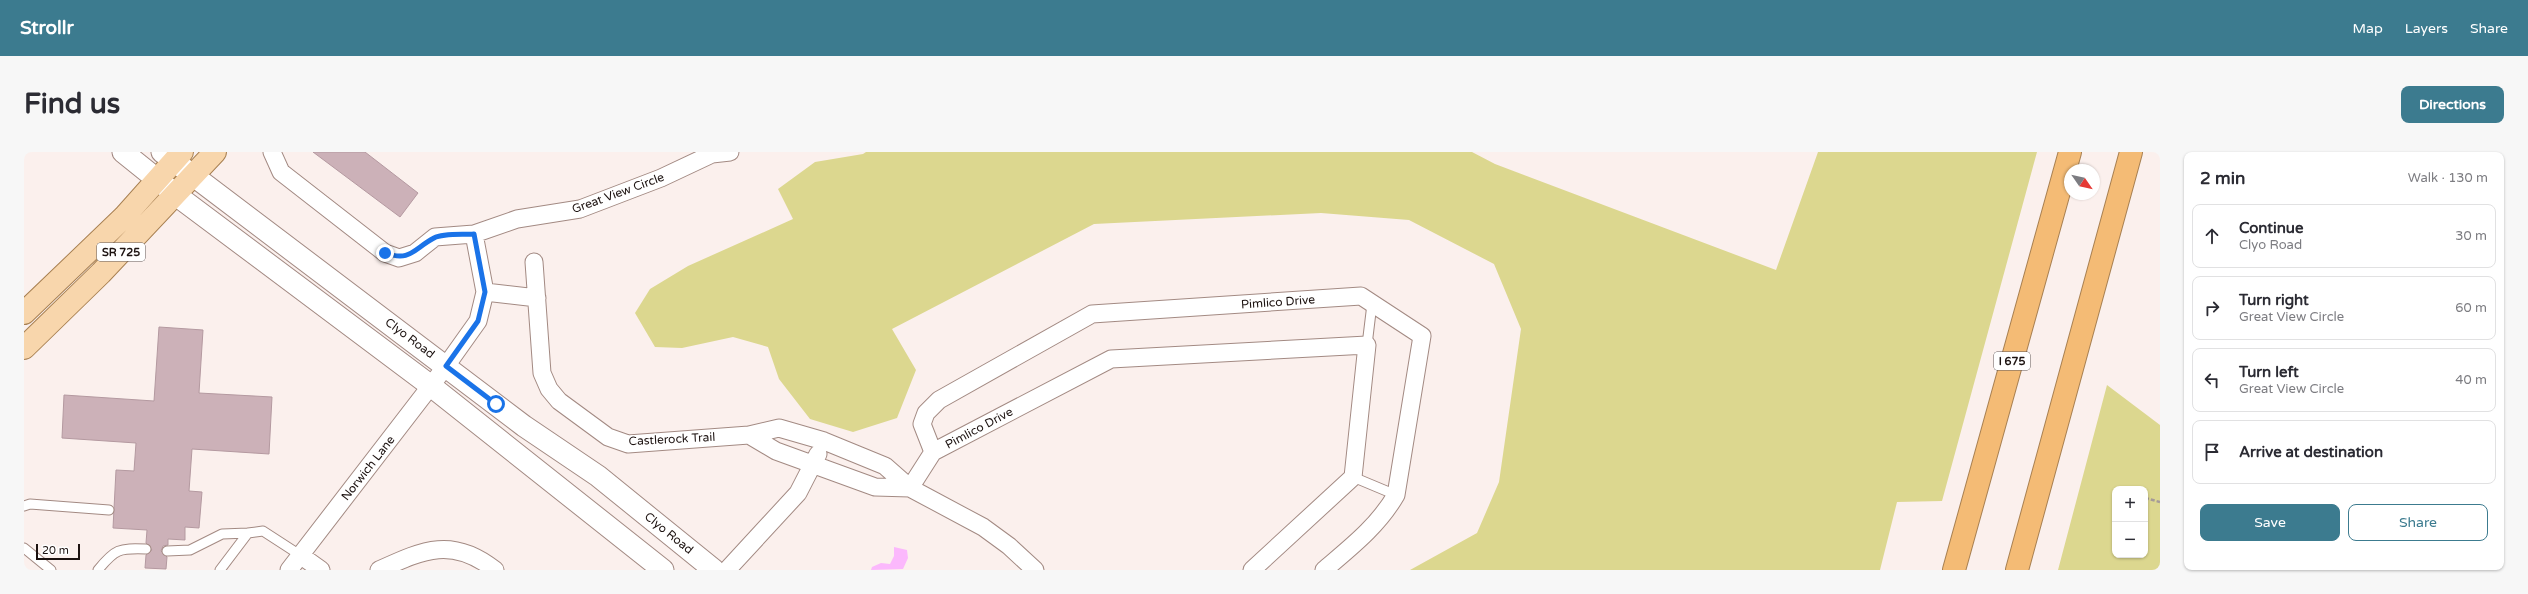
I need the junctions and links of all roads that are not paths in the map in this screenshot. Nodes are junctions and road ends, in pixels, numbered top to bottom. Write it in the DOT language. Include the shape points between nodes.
graph roads {
  1 [pos="123,152"];
  2 [pos="215,152"];
  3 [pos="272,152"];
  4 [pos="730,152"];
  5 [pos="2070,152"];
  6 [pos="2131,152"];
  7 [pos="711,153"];
  8 [pos="173,155"];
  9 [pos="194,176"];
  10 [pos="157,180"];
  11 [pos="176,195"];
  12 [pos="474,234"];
  13 [pos="534,262"];
  14 [pos="485,292"];
  15 [pos="537,298"];
  16 [pos="1372,304"];
  17 [pos="24,313"];
  18 [pos="1367,345"];
  19 [pos="24,348"];
  20 [pos="446,366"];
  21 [pos="431,386"];
  22 [pos="749,435"];
  23 [pos="824,441"];
  24 [pos="933,452"];
  25 [pos="813,464"];
  26 [pos="1353,476"];
  27 [pos="910,488"];
  28 [pos="1396,495"];
  29 [pos="24,506"];
  30 [pos="108,510"];
  31 [pos="248,533"];
  32 [pos="24,548"];
  33 [pos="146,549"];
  34 [pos="167,551"];
  35 [pos="300,555"];
  36 [pos="1031,569"];
  37 [pos="51,570"];
  38 [pos="98,570"];
  39 [pos="220,570"];
  40 [pos="289,570"];
  41 [pos="321,570"];
  42 [pos="379,570"];
  43 [pos="494,570"];
  44 [pos="663,570"];
  45 [pos="714,570"];
  46 [pos="726,570"];
  47 [pos="1252,570"];
  48 [pos="1324,570"];
  49 [pos="1954,570"];
  50 [pos="2017,570"];
  1 -- 10 [label="street"];
  2 -- 9 [label="main road, SR 725"];
  3 -- 12 [label="street, Great View Circle" via="281,172 385,253 399,258 415,252 435,237"];
  4 -- 7 [label="street, Great View Circle"];
  5 -- 49 [label="highway, I 675"];
  6 -- 50 [label="highway"];
  7 -- 12 [label="street, Great View Circle" via="661,178 580,209 517,219"];
  8 -- 9 [label="street, Clyo Road"];
  8 -- 10 [label="main road, SR 725"];
  9 -- 11 [label="main road, SR 725"];
  9 -- 20 [label="street, Clyo Road"];
  10 -- 11 [label="street"];
  10 -- 17 [label="main road, SR 725" via="118,222"];
  11 -- 19 [label="main road, SR 725"];
  11 -- 21 [label="street"];
  12 -- 14 [label="street"];
  13 -- 15 [label="street, Castlerock Trail"];
  14 -- 15 [label="street"];
  14 -- 20 [label="street" via="478,321"];
  15 -- 22 [label="street, Castlerock Trail" via="542,373 549,389 559,402 608,437 628,444"];
  16 -- 18 [label="lane"];
  16 -- 24 [label="street, Pimlico Drive" via="1361,296 1092,314 939,400 926,413 922,424"];
  16 -- 28 [label="street, Pimlico Drive" via="1422,336"];
  18 -- 24 [label="street, Pimlico Drive" via="1112,359"];
  18 -- 26 [label="street"];
  20 -- 21 [label="street, Norwich Lane"];
  20 -- 45 [label="street, Clyo Road" via="524,426 598,476"];
  21 -- 35 [label="street, Norwich Lane"];
  21 -- 44 [label="street"];
  22 -- 23 [label="street, Castlerock Trail" via="779,428"];
  22 -- 25 [label="street" via="776,451"];
  23 -- 25 [label="street"];
  23 -- 27 [label="street, Castlerock Trail" via="884,466"];
  24 -- 27 [label="street, Pimlico Drive"];
  25 -- 27 [label="street" via="875,487"];
  25 -- 46 [label="street" via="798,493"];
  26 -- 28 [label="lane"];
  26 -- 47 [label="street"];
  27 -- 36 [label="street" via="983,527 1010,546"];
  28 -- 48 [label="street, Pimlico Drive" via="1385,514 1372,528"];
  29 -- 30 [label="lane" via="30,504"];
  31 -- 34 [label="lane" via="222,534 190,550"];
  31 -- 35 [label="lane" via="263,531"];
  31 -- 39 [label="lane"];
  32 -- 37 [label="lane"];
  33 -- 38 [label="lane" via="122,548 110,554"];
  35 -- 40 [label="street, Norwich Lane"];
  35 -- 41 [label="street"];
  42 -- 43 [label="street" via="408,556 439,549 471,555"];
}
